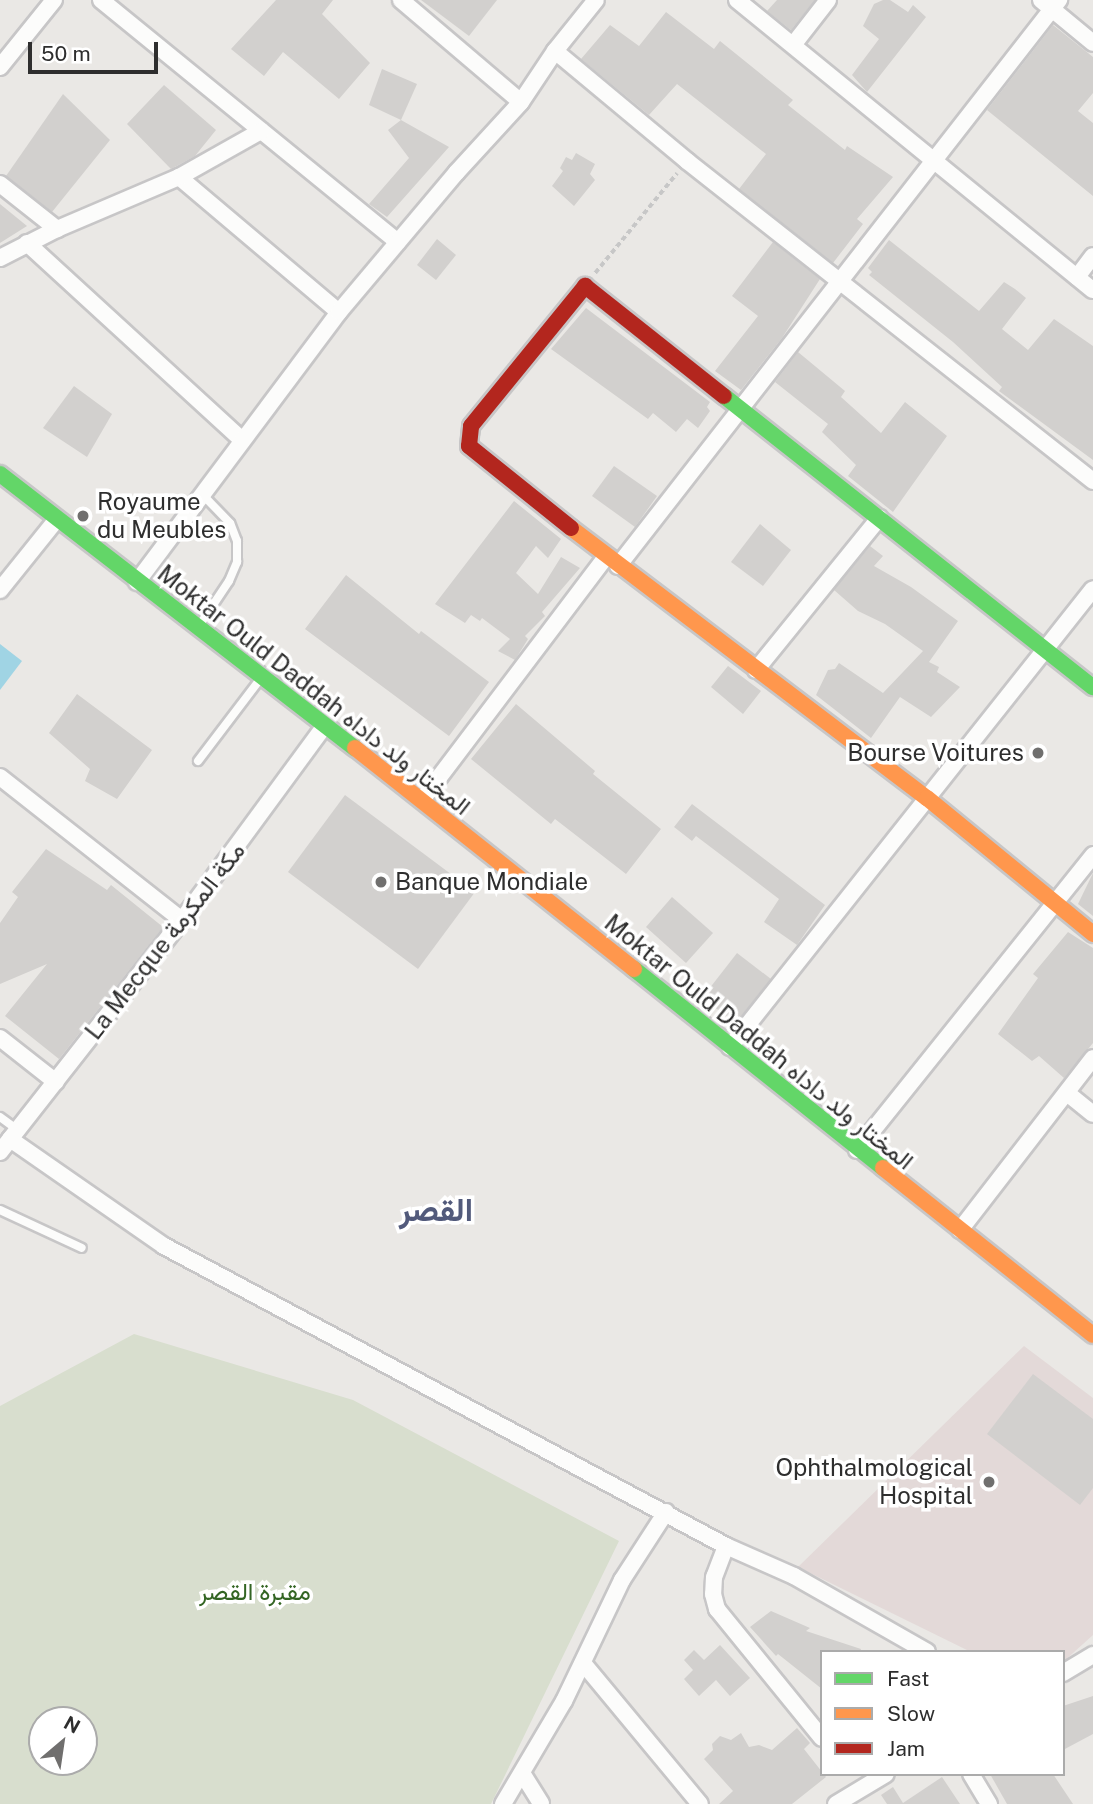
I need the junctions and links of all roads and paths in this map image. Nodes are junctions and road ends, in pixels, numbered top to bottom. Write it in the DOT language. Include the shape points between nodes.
graph roads {
  1 [pos="54,0"];
  2 [pos="101,0"];
  3 [pos="401,0"];
  4 [pos="596,0"];
  5 [pos="737,0"];
  6 [pos="828,0"];
  7 [pos="1051,3"];
  8 [pos="1093,43"];
  9 [pos="793,45"];
  10 [pos="555,51"];
  11 [pos="0,67"];
  12 [pos="522,102"];
  13 [pos="261,131"];
  14 [pos="687,160"];
  15 [pos="933,161"];
  16 [pos="179,177"];
  17 [pos="0,184"];
  18 [pos="57,229"];
  19 [pos="397,242"];
  20 [pos="27,243"];
  21 [pos="1093,256"];
  22 [pos="0,258"];
  23 [pos="1077,277"];
  24 [pos="839,281"];
  25 [pos="585,286"];
  26 [pos="1093,290"];
  27 [pos="339,312"];
  28 [pos="739,408"];
  29 [pos="242,440"];
  30 [pos="0,474"];
  31 [pos="1093,481"];
  32 [pos="202,494"];
  33 [pos="879,518"];
  34 [pos="57,519"];
  35 [pos="612,562"];
  36 [pos="137,582"];
  37 [pos="0,590"];
  38 [pos="1093,590"];
  39 [pos="197,628"];
  40 [pos="1046,649"];
  41 [pos="756,670"];
  42 [pos="261,678"];
  43 [pos="1093,687"];
  44 [pos="324,727"];
  45 [pos="198,761"];
  46 [pos="0,777"];
  47 [pos="928,799"];
  48 [pos="422,800"];
  49 [pos="1093,855"];
  50 [pos="1055,903"];
  51 [pos="182,920"];
  52 [pos="1093,934"];
  53 [pos="0,1038"];
  54 [pos="730,1047"];
  55 [pos="1093,1058"];
  56 [pos="56,1082"];
  57 [pos="1067,1093"];
  58 [pos="1093,1114"];
  59 [pos="0,1117"];
  60 [pos="9,1140"];
  61 [pos="857,1150"];
  62 [pos="0,1210"];
  63 [pos="960,1230"];
  64 [pos="82,1248"];
  65 [pos="1093,1335"];
  66 [pos="666,1512"];
  67 [pos="726,1546"];
  68 [pos="924,1650"];
  69 [pos="1093,1655"];
  70 [pos="583,1663"];
  71 [pos="1065,1673"];
  72 [pos="820,1736"];
  73 [pos="522,1773"];
  74 [pos="876,1776"];
  75 [pos="972,1776"];
  76 [pos="857,1780"];
  77 [pos="503,1804"];
  78 [pos="541,1804"];
  79 [pos="700,1804"];
  80 [pos="836,1804"];
  81 [pos="989,1804"];
  1 -- 11 [label="street"];
  2 -- 13 [label="street"];
  3 -- 12 [label="street"];
  4 -- 10 [label="street"];
  5 -- 9 [label="street"];
  6 -- 9 [label="street"];
  7 -- 8 [label="street"];
  7 -- 15 [label="street"];
  9 -- 15 [label="street"];
  10 -- 12 [label="street"];
  10 -- 14 [label="street"];
  12 -- 19 [label="street"];
  13 -- 16 [label="street"];
  13 -- 19 [label="street"];
  14 -- 24 [label="street"];
  14 -- 25 [label="path"];
  15 -- 23 [label="street"];
  15 -- 24 [label="street"];
  16 -- 18 [label="street"];
  16 -- 27 [label="street"];
  17 -- 18 [label="street"];
  18 -- 20 [label="street"];
  19 -- 27 [label="street"];
  20 -- 22 [label="street"];
  20 -- 29 [label="street"];
  21 -- 23 [label="street"];
  23 -- 26 [label="street"];
  24 -- 28 [label="street"];
  24 -- 31 [label="street"];
  25 -- 28 [label="street"];
  25 -- 35 [label="street" via="471,426 469,446"];
  27 -- 29 [label="street"];
  28 -- 33 [label="street"];
  28 -- 35 [label="street"];
  29 -- 32 [label="street"];
  30 -- 34 [label="street, Moktar Ould Daddah المختار ولد داداه"];
  32 -- 36 [label="street"];
  32 -- 39 [label="lane" via="230,523 237,541 237,562"];
  33 -- 40 [label="street"];
  33 -- 41 [label="street"];
  34 -- 36 [label="street, Moktar Ould Daddah المختار ولد داداه"];
  34 -- 37 [label="street"];
  35 -- 41 [label="street"];
  35 -- 48 [label="street"];
  36 -- 39 [label="street, Moktar Ould Daddah المختار ولد داداه"];
  38 -- 40 [label="street"];
  39 -- 42 [label="street, Moktar Ould Daddah المختار ولد داداه"];
  40 -- 43 [label="street"];
  40 -- 47 [label="street"];
  41 -- 47 [label="street"];
  42 -- 44 [label="street, Moktar Ould Daddah المختار ولد داداه"];
  42 -- 45 [label="lane"];
  44 -- 48 [label="street, Moktar Ould Daddah المختار ولد داداه"];
  44 -- 51 [label="street, La Mecque مكة المكرمة"];
  46 -- 51 [label="street"];
  47 -- 50 [label="street"];
  47 -- 54 [label="street"];
  48 -- 54 [label="street, Moktar Ould Daddah المختار ولد داداه"];
  49 -- 50 [label="street"];
  50 -- 52 [label="street"];
  50 -- 61 [label="street"];
  51 -- 56 [label="street, La Mecque مكة المكرمة"];
  53 -- 56 [label="street"];
  54 -- 61 [label="street, Moktar Ould Daddah المختار ولد داداه"];
  55 -- 57 [label="street"];
  56 -- 60 [label="street, La Mecque مكة المكرمة"];
  57 -- 58 [label="street"];
  57 -- 63 [label="street"];
  59 -- 60 [label="lane"];
  60 -- 66 [label="street" via="164,1246"];
  61 -- 63 [label="street, Moktar Ould Daddah المختار ولد داداه"];
  62 -- 64 [label="lane"];
  63 -- 65 [label="street, Moktar Ould Daddah المختار ولد داداه"];
  66 -- 67 [label="street"];
  66 -- 70 [label="street" via="622,1580"];
  67 -- 68 [label="street" via="794,1576"];
  67 -- 72 [label="street" via="714,1577 717,1609"];
  69 -- 71 [label="street"];
  70 -- 73 [label="street"];
  70 -- 79 [label="street"];
  73 -- 77 [label="street"];
  73 -- 78 [label="street"];
  74 -- 76 [label="street"];
  75 -- 81 [label="street"];
  76 -- 80 [label="street"];
}
